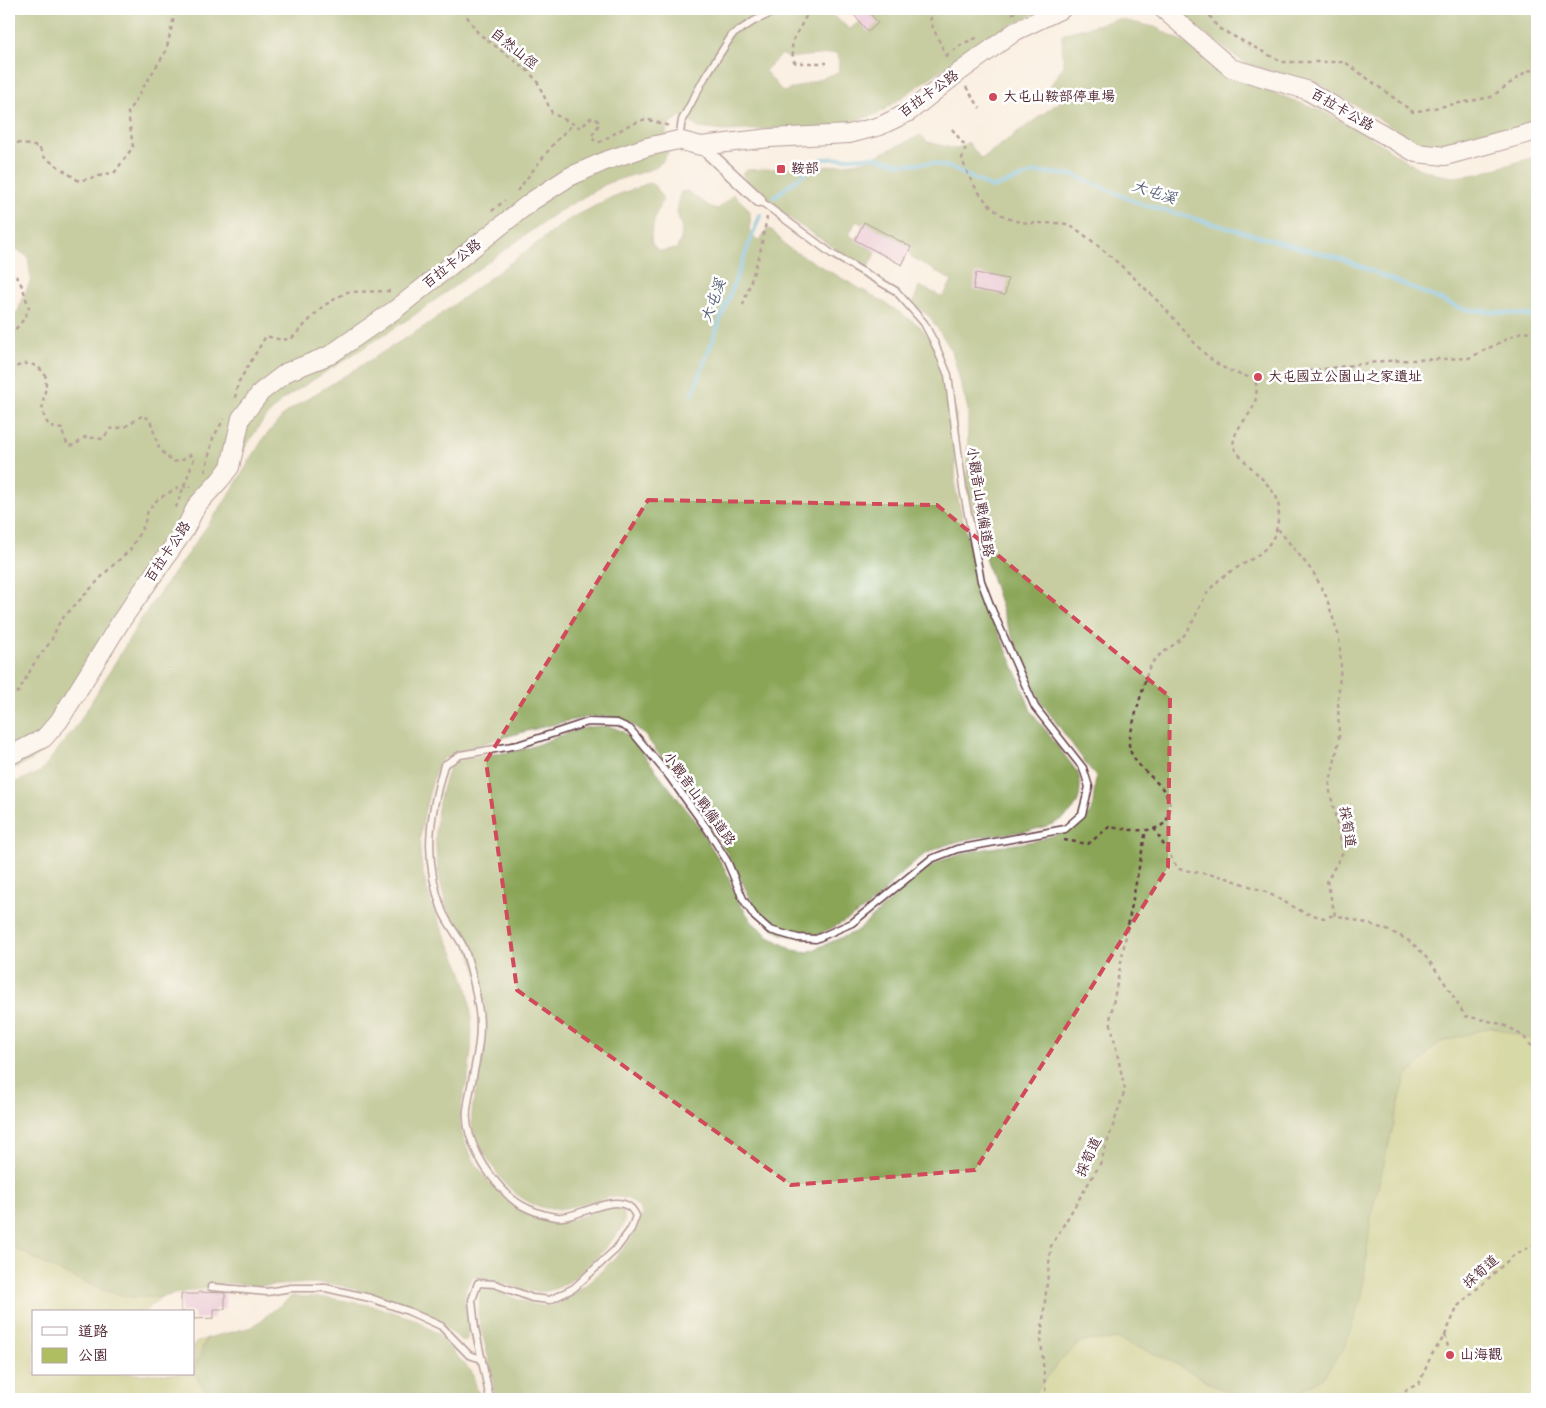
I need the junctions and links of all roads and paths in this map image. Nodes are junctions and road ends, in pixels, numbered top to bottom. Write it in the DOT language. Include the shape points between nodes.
graph roads {
  1 [pos="176,9"];
  2 [pos="468,9"];
  3 [pos="780,9"];
  4 [pos="810,9"];
  5 [pos="933,9"];
  6 [pos="1062,9"];
  7 [pos="1163,9"];
  8 [pos="1205,9"];
  9 [pos="949,61"];
  10 [pos="827,63"];
  11 [pos="1537,69"];
  12 [pos="967,90"];
  13 [pos="980,108"];
  14 [pos="572,124"];
  15 [pos="952,129"];
  16 [pos="1537,131"];
  17 [pos="679,134"];
  18 [pos="9,141"];
  19 [pos="700,146"];
  20 [pos="515,194"];
  21 [pos="509,198"];
  22 [pos="764,204"];
  23 [pos="490,213"];
  24 [pos="9,272"];
  25 [pos="399,286"];
  26 [pos="743,305"];
  27 [pos="1537,331"];
  28 [pos="9,337"];
  29 [pos="9,370"];
  30 [pos="1255,378"];
  31 [pos="230,406"];
  32 [pos="226,414"];
  33 [pos="203,475"];
  34 [pos="197,483"];
  35 [pos="182,485"];
  36 [pos="1277,528"];
  37 [pos="9,697"];
  38 [pos="9,756"];
  39 [pos="1154,828"];
  40 [pos="1146,830"];
  41 [pos="1042,835"];
  42 [pos="1335,915"];
  43 [pos="1537,1054"];
  44 [pos="1537,1243"];
  45 [pos="211,1287"];
  46 [pos="1446,1335"];
  47 [pos="1450,1355"];
  48 [pos="482,1359"];
  49 [pos="490,1399"];
  50 [pos="1046,1399"];
  51 [pos="1401,1399"];
  1 -- 18 [label="path" via="166,51 128,112 132,147 115,172 79,181 44,157 39,147"];
  2 -- 14 [label="path, 自然山徑" via="466,16 478,33 528,71 537,81 552,113"];
  3 -- 17 [label="lane" via="732,35 705,77"];
  4 -- 10 [label="path" via="792,42 793,60 796,63"];
  5 -- 9 [label="path" via="930,21"];
  6 -- 19 [label="main road, 百拉卡公路" via="1016,31 909,112 880,126 849,134"];
  7 -- 16 [label="main road, 百拉卡公路" via="1231,68 1306,90 1416,153 1444,156"];
  8 -- 11 [label="path" via="1218,28 1282,62 1345,62 1413,112 1491,97 1527,71"];
  12 -- 13 [label="path"];
  14 -- 17 [label="path" via="581,128 590,118 595,118 600,123 591,137 596,142 646,119"];
  14 -- 20 [label="path"];
  15 -- 30 [label="path" via="966,147 962,158 973,184 991,206 1020,222 1072,226 1139,283 1217,365 1234,375"];
  17 -- 19 [label="main road, 百拉卡公路"];
  17 -- 38 [label="main road, 百拉卡公路" via="569,177 532,201 396,309 330,355 287,372 261,392 241,418 230,467 197,505 184,531 120,621 59,721 44,738"];
  19 -- 22 [label="street"];
  21 -- 23 [label="path"];
  22 -- 26 [label="path" via="760,253"];
  22 -- 41 [label="lane, 小觀音山戰備道路" via="832,254 896,291 924,323 934,342 948,375 963,488 981,581 1035,707 1083,768 1090,787 1082,814 1065,829"];
  24 -- 28 [label="path" via="14,273 20,282 29,308"];
  25 -- 31 [label="path" via="391,291 347,292 323,306 292,338 282,340 266,336 238,382"];
  27 -- 30 [label="path" via="1521,332 1469,358 1384,361"];
  29 -- 35 [label="path" via="24,364 34,365 44,373 46,381 42,399 45,419 50,427 63,429 68,446 85,437 103,438 110,429 125,427 143,415 150,420 160,448 172,462 190,455 194,459"];
  30 -- 36 [label="path" via="1255,404 1236,432 1233,446 1276,496 1279,511"];
  32 -- 33 [label="path" via="213,438"];
  34 -- 35 [label="path" via="187,489"];
  35 -- 37 [label="path" via="158,499 148,510 144,525 130,550 65,616 18,692"];
  36 -- 39 [label="path" via="1269,545 1254,560 1214,584 1186,632 1148,670 1128,743 1136,762 1167,795 1168,818 1160,827"];
  36 -- 42 [label="path, 採筍道" via="1313,572 1326,596 1339,637 1339,741 1330,787 1343,852 1327,880"];
  39 -- 40 [label="path"];
  39 -- 42 [label="path" via="1178,869 1224,877 1266,892 1305,913 1324,918"];
  40 -- 41 [label="path" via="1109,828 1088,844"];
  40 -- 50 [label="path, 採筍道" via="1110,1020 1125,1090 1100,1164 1052,1246 1041,1338"];
  41 -- 48 [label="lane, 小觀音山戰備道路" via="957,849 931,860 852,923 816,939 798,938 770,930 755,917 708,830 630,729 617,723 588,722 518,745 460,755 444,765 434,799 429,852 442,910 463,947 479,1006 479,1042 467,1110 468,1135 506,1194 527,1208 558,1217 612,1203 623,1204 636,1216 631,1230 616,1249 574,1288 550,1300 532,1298 494,1284 478,1283 472,1300 474,1328"];
  42 -- 43 [label="path" via="1375,925 1413,944 1446,984 1465,1016 1505,1025 1528,1038"];
  44 -- 46 [label="path, 採筍道" via="1514,1256 1458,1306"];
  45 -- 48 [label="lane" via="267,1292 326,1288 370,1298 441,1326 469,1355"];
  46 -- 47 [label="path"];
  46 -- 51 [label="path, 採筍道" via="1431,1356 1419,1384 1407,1390"];
  48 -- 49 [label="lane, 小觀音山戰備道路"];
}
